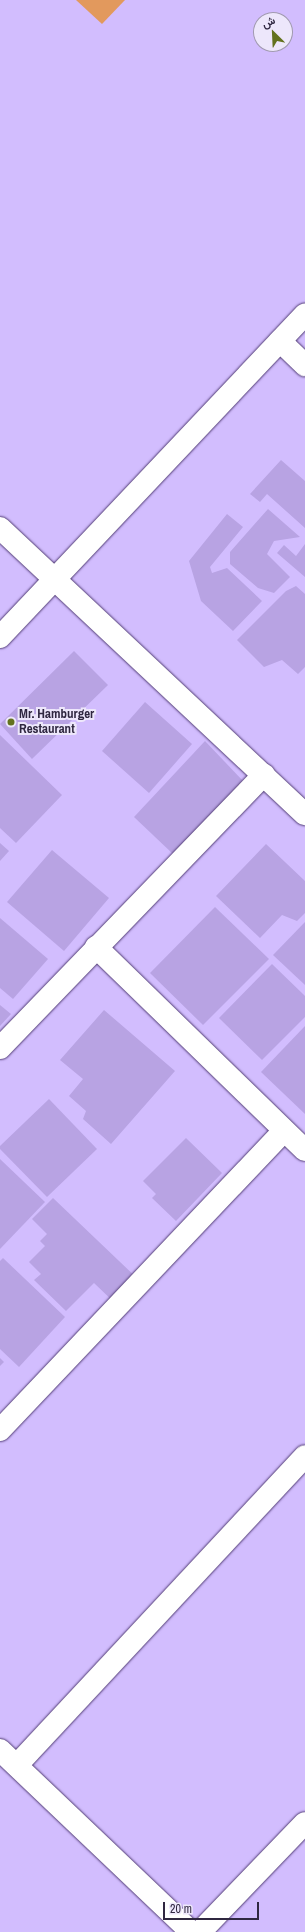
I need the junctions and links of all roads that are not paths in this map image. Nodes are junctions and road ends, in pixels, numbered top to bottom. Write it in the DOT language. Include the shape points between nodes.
graph roads {
  1 [pos="305,315"];
  2 [pos="280,341"];
  3 [pos="305,365"];
  4 [pos="0,528"];
  5 [pos="55,579"];
  6 [pos="0,637"];
  7 [pos="264,775"];
  8 [pos="305,814"];
  9 [pos="96,947"];
  10 [pos="0,1048"];
  11 [pos="284,1131"];
  12 [pos="305,1150"];
  13 [pos="0,1430"];
  14 [pos="305,1456"];
  15 [pos="0,1750"];
  16 [pos="17,1765"];
  17 [pos="305,1823"];
  18 [pos="191,1932"];
  19 [pos="200,1932"];
  1 -- 2 [label="street"];
  2 -- 3 [label="street"];
  2 -- 5 [label="street"];
  4 -- 5 [label="street"];
  5 -- 6 [label="street"];
  5 -- 7 [label="street"];
  7 -- 8 [label="street"];
  7 -- 9 [label="street"];
  9 -- 10 [label="street"];
  9 -- 11 [label="street"];
  11 -- 12 [label="street"];
  11 -- 13 [label="street"];
  14 -- 16 [label="street"];
  15 -- 16 [label="street"];
  16 -- 18 [label="street"];
  17 -- 19 [label="street"];
}
